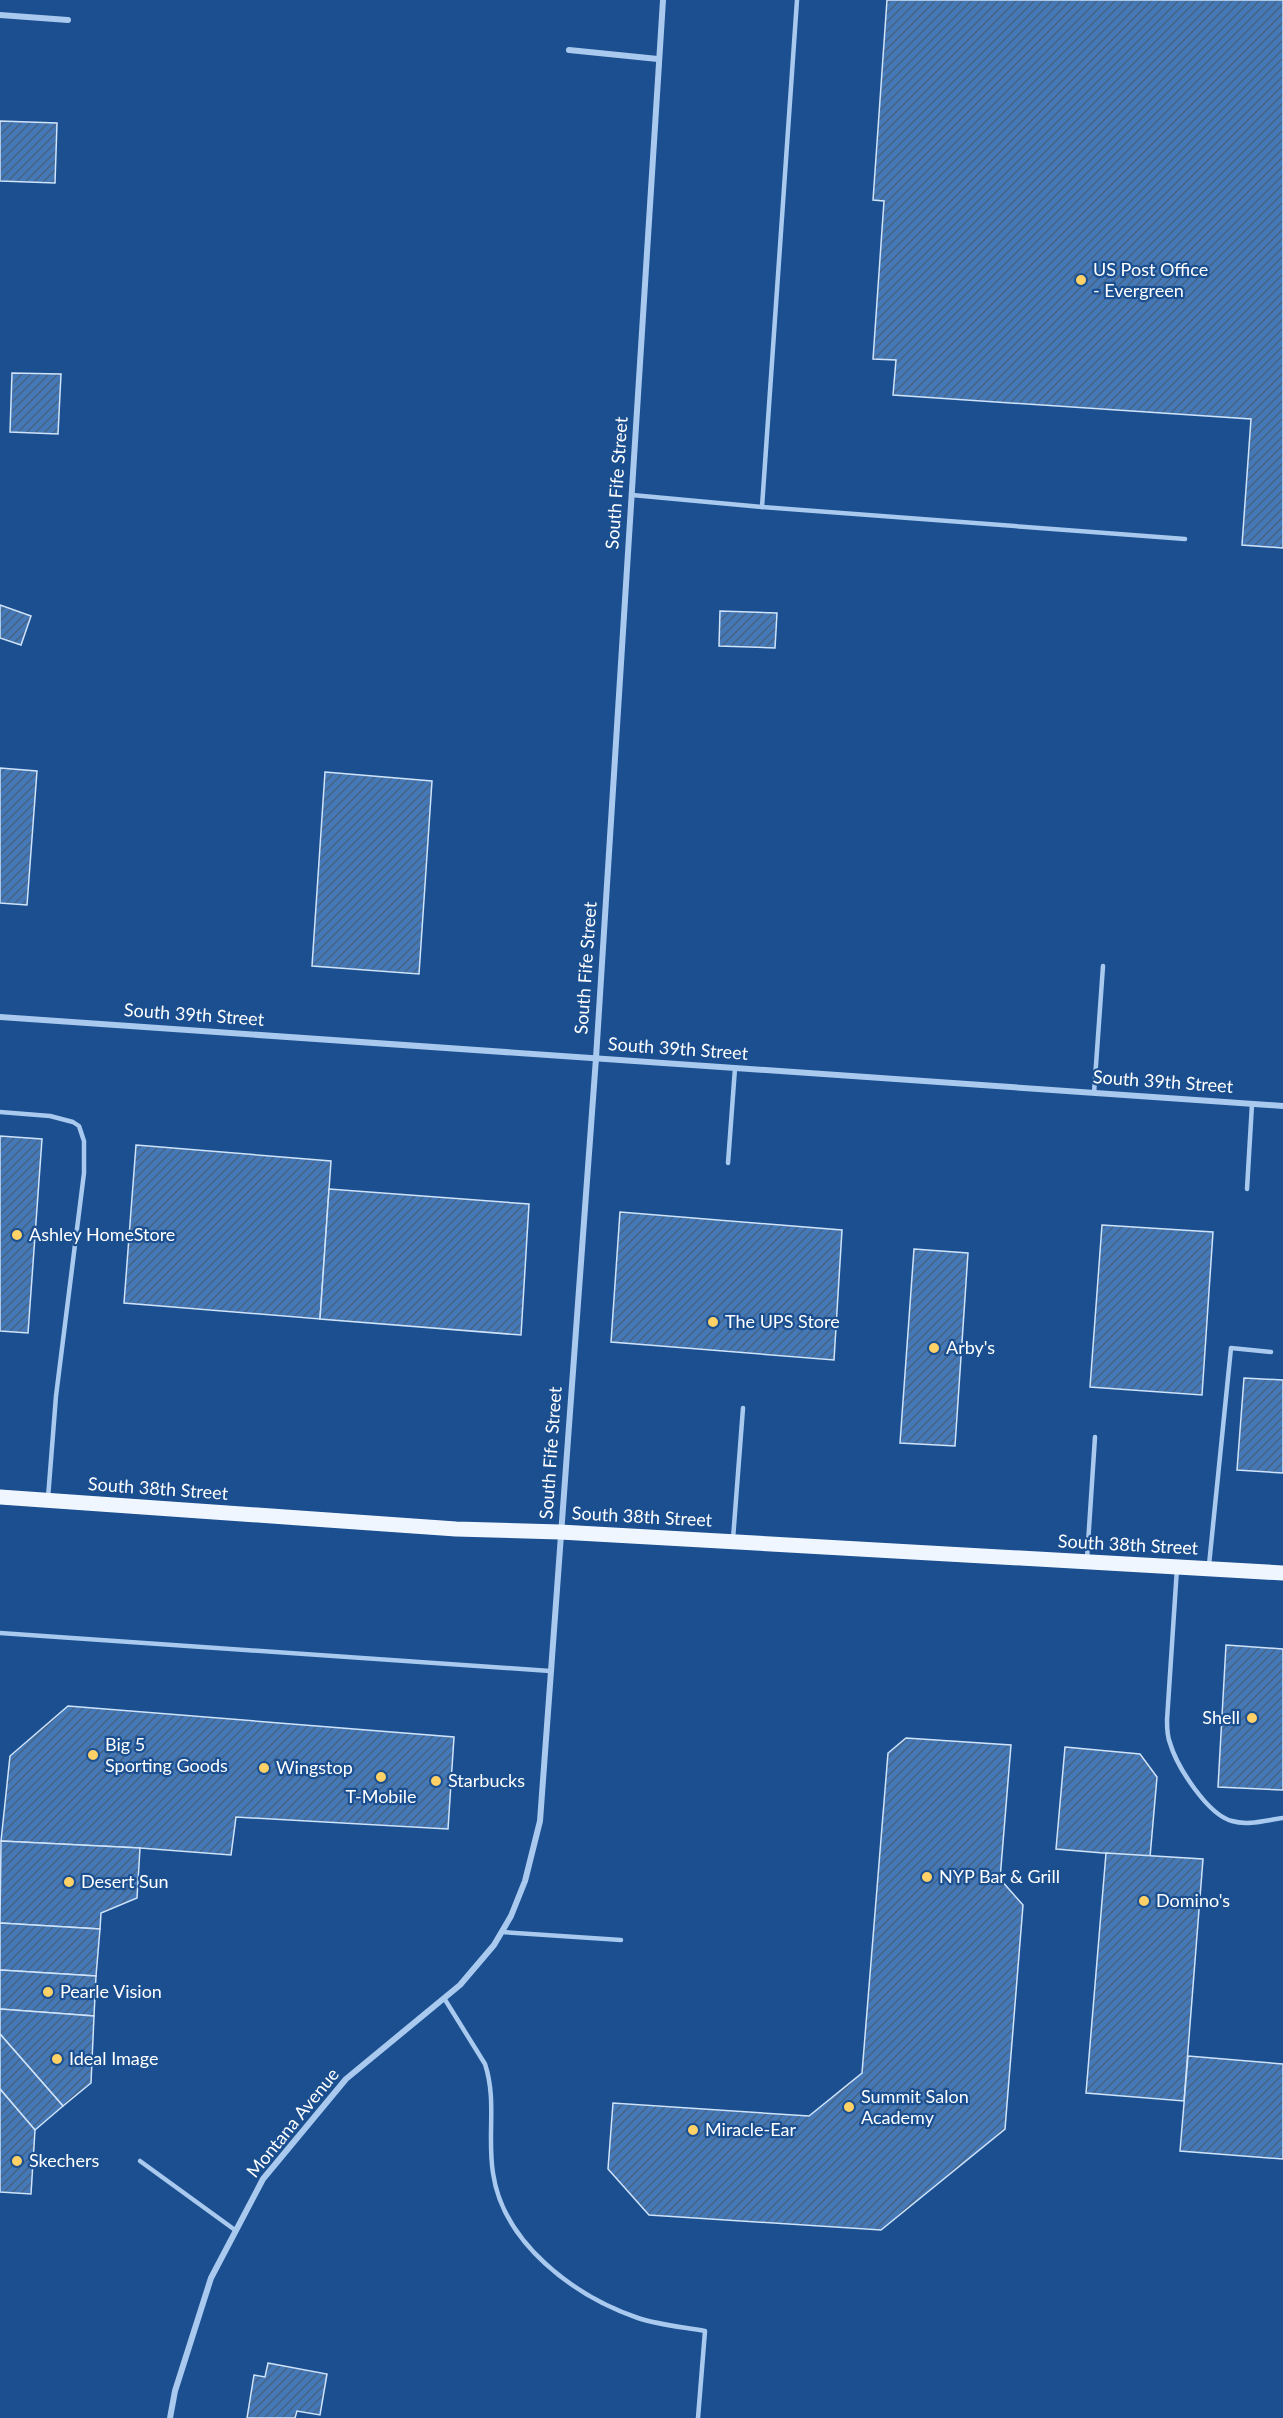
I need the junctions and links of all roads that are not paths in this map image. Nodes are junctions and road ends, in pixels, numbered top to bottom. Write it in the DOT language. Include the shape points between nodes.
graph roads {
  1 [pos="663,0"];
  2 [pos="797,0"];
  3 [pos="0,15"];
  4 [pos="68,20"];
  5 [pos="569,50"];
  6 [pos="658,59"];
  7 [pos="632,495"];
  8 [pos="762,507"];
  9 [pos="1185,539"];
  10 [pos="1103,966"];
  11 [pos="0,1017"];
  12 [pos="596,1058"];
  13 [pos="735,1068"];
  14 [pos="1094,1093"];
  15 [pos="1252,1104"];
  16 [pos="1283,1106"];
  17 [pos="0,1112"];
  18 [pos="728,1163"];
  19 [pos="1246,1189"];
  20 [pos="1271,1352"];
  21 [pos="743,1408"];
  22 [pos="1095,1437"];
  23 [pos="0,1497"];
  24 [pos="48,1500"];
  25 [pos="560,1532"];
  26 [pos="733,1542"];
  27 [pos="1086,1562"];
  28 [pos="1177,1567"];
  29 [pos="1208,1569"];
  30 [pos="1283,1573"];
  31 [pos="0,1632"];
  32 [pos="550,1671"];
  33 [pos="1283,1818"];
  34 [pos="502,1932"];
  35 [pos="621,1940"];
  36 [pos="444,1998"];
  37 [pos="140,2161"];
  38 [pos="236,2230"];
  39 [pos="170,2418"];
  40 [pos="698,2418"];
  1 -- 6 [label="street, South Fife Street"];
  2 -- 8 [label="lane"];
  3 -- 4 [label="street"];
  5 -- 6 [label="street"];
  6 -- 7 [label="street, South Fife Street"];
  7 -- 8 [label="lane"];
  7 -- 12 [label="street, South Fife Street"];
  8 -- 9 [label="lane"];
  10 -- 14 [label="lane"];
  11 -- 12 [label="street, South 39th Street"];
  12 -- 13 [label="street, South 39th Street"];
  12 -- 25 [label="street, South Fife Street"];
  13 -- 14 [label="street, South 39th Street"];
  13 -- 18 [label="lane"];
  14 -- 15 [label="street, South 39th Street"];
  15 -- 16 [label="street, South 39th Street"];
  15 -- 19 [label="lane"];
  17 -- 24 [label="lane" via="59,1118 79,1126 84,1141 84,1173 57,1385"];
  20 -- 29 [label="lane" via="1231,1348"];
  21 -- 26 [label="lane"];
  22 -- 27 [label="lane"];
  23 -- 24 [label="main road, South 38th Street"];
  24 -- 25 [label="main road, South 38th Street" via="456,1529"];
  25 -- 26 [label="main road, South 38th Street"];
  25 -- 32 [label="street, South Fife Street"];
  26 -- 27 [label="main road, South 38th Street"];
  27 -- 28 [label="main road, South 38th Street"];
  28 -- 29 [label="main road, South 38th Street"];
  28 -- 33 [label="lane" via="1167,1720 1174,1755 1206,1805 1218,1815 1241,1823"];
  29 -- 30 [label="main road, South 38th Street"];
  31 -- 32 [label="lane"];
  32 -- 34 [label="street, South Fife Street" via="540,1821 525,1881"];
  34 -- 35 [label="lane"];
  34 -- 36 [label="street, Montana Avenue" via="475,1970"];
  36 -- 38 [label="street, Montana Avenue" via="346,2079 263,2179"];
  36 -- 40 [label="lane" via="488,2074 492,2098 491,2157 505,2212 525,2244 587,2294 639,2318 705,2331"];
  37 -- 38 [label="lane"];
  38 -- 39 [label="street, Montana Avenue" via="211,2278 193,2328"];
}
